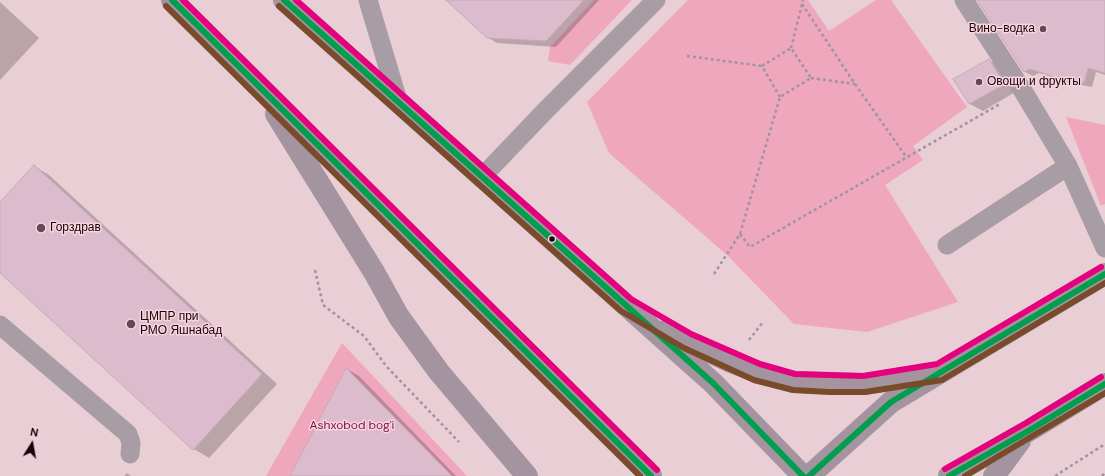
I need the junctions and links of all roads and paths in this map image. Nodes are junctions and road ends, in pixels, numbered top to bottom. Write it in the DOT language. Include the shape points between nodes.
graph roads {
  1 [pos="172,0"];
  2 [pos="284,0"];
  3 [pos="368,0"];
  4 [pos="656,0"];
  5 [pos="803,0"];
  6 [pos="964,0"];
  7 [pos="802,4"];
  8 [pos="791,48"];
  9 [pos="687,56"];
  10 [pos="762,66"];
  11 [pos="811,78"];
  12 [pos="256,82"];
  13 [pos="855,84"];
  14 [pos="1023,91"];
  15 [pos="780,97"];
  16 [pos="399,104"];
  17 [pos="907,158"];
  18 [pos="1068,166"];
  19 [pos="481,178"];
  20 [pos="740,234"];
  21 [pos="947,245"];
  22 [pos="1105,248"];
  23 [pos="315,270"];
  24 [pos="714,274"];
  25 [pos="1105,274"];
  26 [pos="626,306"];
  27 [pos="763,322"];
  28 [pos="0,325"];
  29 [pos="747,342"];
  30 [pos="940,372"];
  31 [pos="1105,384"];
  32 [pos="1030,430"];
  33 [pos="1105,444"];
  34 [pos="463,447"];
  35 [pos="130,454"];
  36 [pos="1105,473"];
  37 [pos="527,476"];
  38 [pos="651,476"];
  39 [pos="803,476"];
  40 [pos="809,476"];
  41 [pos="949,476"];
  42 [pos="994,476"];
  43 [pos="1055,476"];
  44 [pos="1102,476"];
  1 -- 12 [label="main road"];
  2 -- 16 [label="main road"];
  3 -- 16 [label="lane"];
  4 -- 19 [label="lane"];
  5 -- 7 [label="path"];
  6 -- 14 [label="lane"];
  7 -- 8 [label="path"];
  7 -- 13 [label="path"];
  8 -- 10 [label="path"];
  8 -- 11 [label="path"];
  9 -- 10 [label="path"];
  10 -- 15 [label="path"];
  11 -- 13 [label="path"];
  11 -- 15 [label="path"];
  12 -- 37 [label="main road" via="374,272 399,317 439,372"];
  12 -- 38 [label="main road"];
  13 -- 17 [label="path"];
  14 -- 17 [label="path"];
  14 -- 18 [label="lane"];
  15 -- 20 [label="path"];
  16 -- 19 [label="main road"];
  17 -- 20 [label="path" via="750,246"];
  18 -- 21 [label="lane"];
  18 -- 22 [label="lane"];
  19 -- 26 [label="main road"];
  20 -- 24 [label="path"];
  23 -- 34 [label="path" via="323,305 364,336 386,366"];
  25 -- 30 [label="main road"];
  26 -- 30 [label="main road" via="687,341 731,362 794,382 864,384"];
  26 -- 39 [label="main road" via="713,383"];
  27 -- 29 [label="path"];
  28 -- 35 [label="lane" via="128,434 131,443"];
  30 -- 40 [label="main road" via="891,402"];
  31 -- 32 [label="main road"];
  32 -- 41 [label="main road"];
  32 -- 42 [label="main road" via="1010,452"];
  33 -- 43 [label="path"];
  36 -- 44 [label="path"];
}
